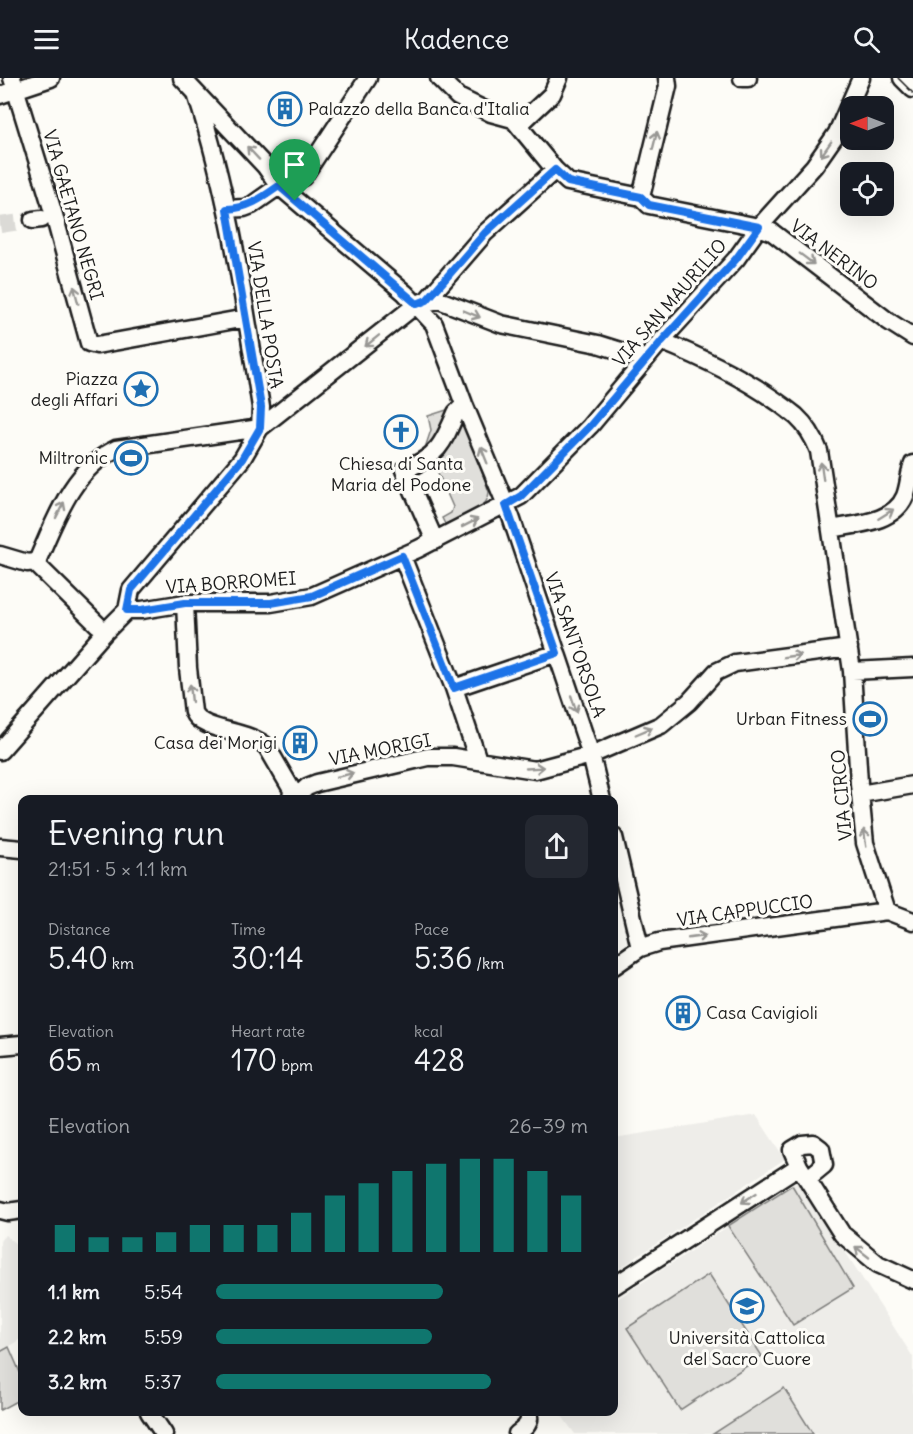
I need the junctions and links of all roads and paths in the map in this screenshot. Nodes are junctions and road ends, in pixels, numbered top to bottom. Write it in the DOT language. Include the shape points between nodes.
graph roads {
  1 [pos="51,78"];
  2 [pos="182,78"];
  3 [pos="368,78"];
  4 [pos="439,78"];
  5 [pos="559,78"];
  6 [pos="667,78"];
  7 [pos="742,78"];
  8 [pos="748,78"];
  9 [pos="861,78"];
  10 [pos="902,78"];
  11 [pos="15,84"];
  12 [pos="913,89"];
  13 [pos="195,91"];
  14 [pos="0,95"];
  15 [pos="519,125"];
  16 [pos="555,170"];
  17 [pos="279,186"];
  18 [pos="641,197"];
  19 [pos="227,209"];
  20 [pos="759,227"];
  21 [pos="417,304"];
  22 [pos="246,318"];
  23 [pos="913,337"];
  24 [pos="662,341"];
  25 [pos="646,359"];
  26 [pos="462,406"];
  27 [pos="260,428"];
  28 [pos="913,464"];
  29 [pos="506,505"];
  30 [pos="831,529"];
  31 [pos="435,541"];
  32 [pos="0,555"];
  33 [pos="402,556"];
  34 [pos="34,562"];
  35 [pos="185,603"];
  36 [pos="127,610"];
  37 [pos="98,625"];
  38 [pos="849,648"];
  39 [pos="557,653"];
  40 [pos="913,668"];
  41 [pos="852,671"];
  42 [pos="454,688"];
  43 [pos="0,751"];
  44 [pos="591,755"];
  45 [pos="478,760"];
  46 [pos="913,785"];
  47 [pos="860,794"];
  48 [pos="292,795"];
  49 [pos="298,795"];
  50 [pos="601,795"];
  51 [pos="0,847"];
  52 [pos="18,849"];
  53 [pos="618,854"];
  54 [pos="887,911"];
  55 [pos="913,921"];
  56 [pos="640,948"];
  57 [pos="618,963"];
  58 [pos="18,1044"];
  59 [pos="0,1046"];
  60 [pos="913,1280"];
  61 [pos="618,1284"];
  62 [pos="152,1416"];
  63 [pos="529,1416"];
  64 [pos="164,1434"];
  65 [pos="517,1434"];
  1 -- 11 [label="street"];
  2 -- 13 [label="street, VIA SANT'ORSOLA"];
  3 -- 17 [label="street" via="303,177"];
  4 -- 15 [label="street" via="458,97"];
  5 -- 15 [label="street" via="552,94"];
  18 -- 6 [label="street, one-way"];
  7 -- 8 [label="street"];
  9 -- 20 [label="street, VIA SAN MAURILIO, one-way" via="837,133 814,166"];
  10 -- 12 [label="street"];
  11 -- 14 [label="street"];
  22 -- 11 [label="street, VIA GAETANO NEGRI, one-way" via="97,345 89,343"];
  17 -- 13 [label="street, VIA SANT'ORSOLA, one-way"];
  13 -- 19 [label="street, VIA DELLA POSTA"];
  15 -- 16 [label="street"];
  16 -- 18 [label="street, VIA NERINO" via="568,182"];
  16 -- 21 [label="street" via="485,233 427,300"];
  17 -- 19 [label="street" via="252,205"];
  17 -- 21 [label="street, VIA SANT'ORSOLA"];
  18 -- 20 [label="street, VIA NERINO" via="649,205"];
  19 -- 22 [label="street, VIA DELLA POSTA"];
  20 -- 23 [label="street, VIA NERINO, one-way" via="772,232"];
  20 -- 24 [label="street, VIA SAN MAURILIO" via="736,259"];
  21 -- 25 [label="street, one-way" via="439,300 501,324 598,344"];
  21 -- 26 [label="street, VIA SANT'ORSOLA" via="434,324"];
  21 -- 27 [label="street, one-way"];
  22 -- 27 [label="street, VIA DELLA POSTA" via="261,407"];
  24 -- 25 [label="street, VIA SAN MAURILIO"];
  30 -- 24 [label="street, VIA CIRCO, one-way" via="819,450 797,417 707,361"];
  25 -- 29 [label="street, VIA SAN MAURILIO" via="590,426 521,496"];
  29 -- 26 [label="street, VIA SANT'ORSOLA, one-way"];
  26 -- 31 [label="street" via="439,449 404,470"];
  34 -- 27 [label="street, one-way" via="62,506 79,480 105,453"];
  27 -- 36 [label="street" via="242,459 131,590"];
  30 -- 28 [label="street, one-way" via="884,518 900,504"];
  31 -- 29 [label="street, VIA SAN MAURILIO, one-way"];
  29 -- 39 [label="street, VIA SANT'ORSOLA"];
  30 -- 38 [label="street, VIA CIRCO"];
  31 -- 33 [label="street, VIA BORROMEI"];
  32 -- 34 [label="street"];
  33 -- 35 [label="street, VIA BORROMEI" via="312,596 271,603"];
  33 -- 42 [label="street"];
  34 -- 37 [label="street"];
  35 -- 36 [label="street, VIA BORROMEI"];
  48 -- 35 [label="street, one-way" via="261,741 196,718 188,668"];
  36 -- 43 [label="street"];
  38 -- 41 [label="street, VIA CIRCO"];
  44 -- 38 [label="street, VIA MORIGI, one-way" via="661,725 677,714 716,672 735,663"];
  39 -- 42 [label="street"];
  39 -- 44 [label="street, VIA SANT'ORSOLA, one-way"];
  40 -- 41 [label="street"];
  41 -- 47 [label="street, VIA CIRCO"];
  42 -- 45 [label="street"];
  45 -- 44 [label="street, VIA MORIGI, one-way" via="535,770"];
  44 -- 50 [label="street, VIA SANT'ORSOLA"];
  49 -- 45 [label="street, VIA MORIGI, one-way" via="318,783 409,760"];
  46 -- 47 [label="street"];
  54 -- 47 [label="street, VIA CIRCO, one-way" via="867,851"];
  51 -- 52 [label="street"];
  53 -- 56 [label="street"];
  54 -- 55 [label="street"];
  56 -- 54 [label="street, VIA CAPPUCCIO, one-way" via="659,942"];
  56 -- 57 [label="street, VIA CAPPUCCIO"];
  58 -- 59 [label="street"];
  60 -- 61 [label="street, one-way" via="878,1264 851,1243 803,1173"];
  62 -- 64 [label="street"];
  63 -- 65 [label="street" via="527,1427"];
}
